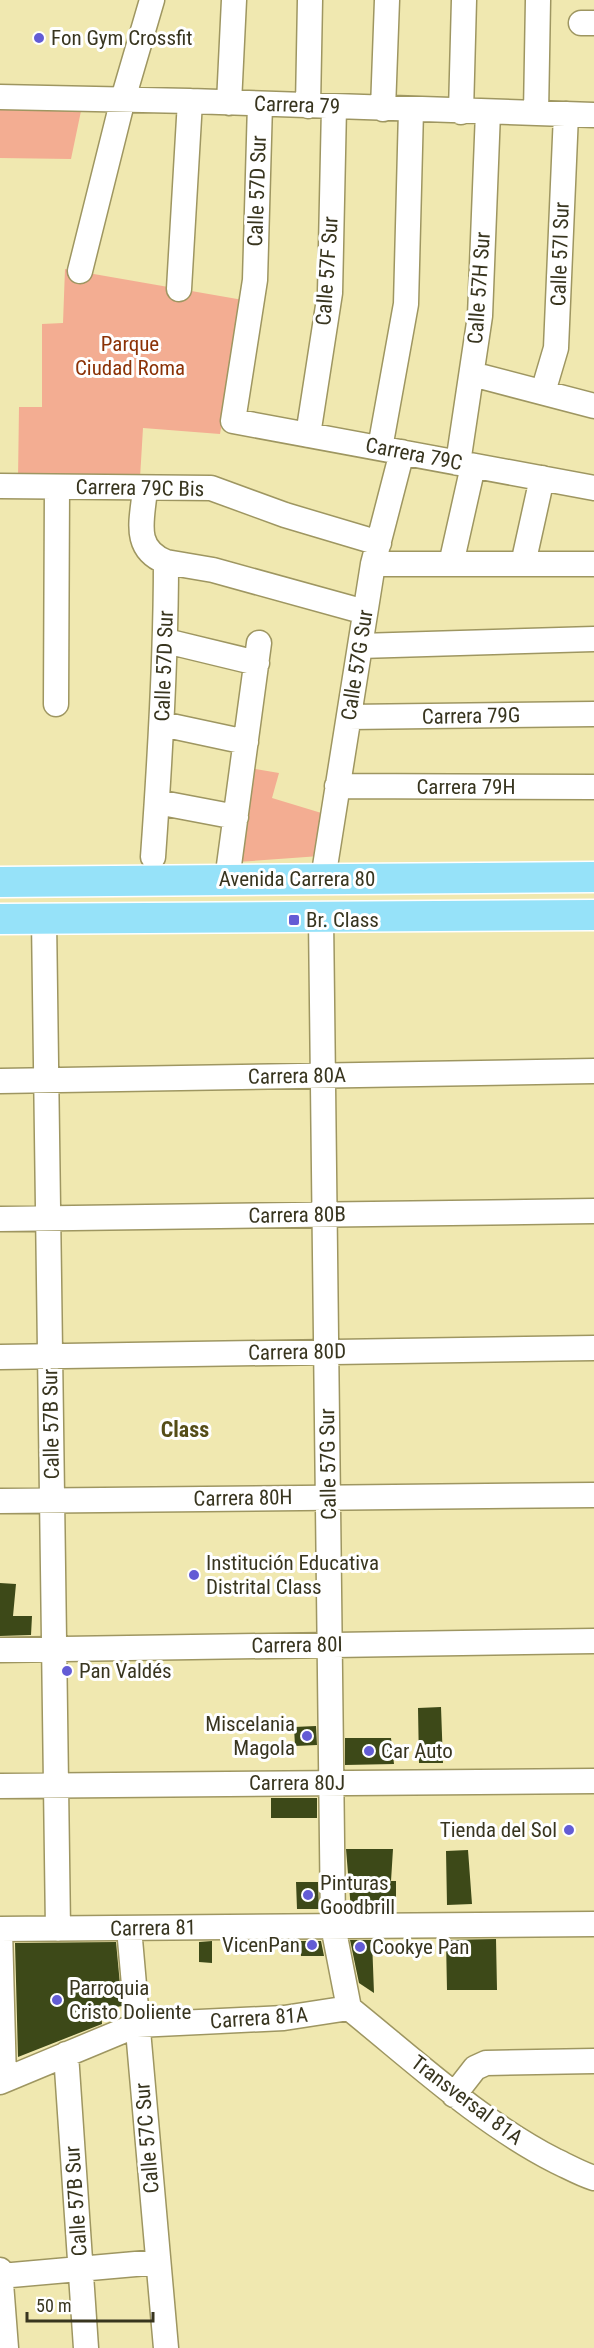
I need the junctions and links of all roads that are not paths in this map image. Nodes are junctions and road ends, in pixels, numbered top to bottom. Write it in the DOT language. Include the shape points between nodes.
graph roads {
  1 [pos="152,0"];
  2 [pos="234,0"];
  3 [pos="310,0"];
  4 [pos="387,0"];
  5 [pos="464,0"];
  6 [pos="538,0"];
  7 [pos="0,97"];
  8 [pos="123,99"];
  9 [pos="190,101"];
  10 [pos="230,103"];
  11 [pos="260,104"];
  12 [pos="308,106"];
  13 [pos="334,107"];
  14 [pos="383,109"];
  15 [pos="411,110"];
  16 [pos="461,112"];
  17 [pos="488,112"];
  18 [pos="536,113"];
  19 [pos="566,114"];
  20 [pos="594,115"];
  21 [pos="80,271"];
  22 [pos="179,289"];
  23 [pos="472,374"];
  24 [pos="543,392"];
  25 [pos="594,406"];
  26 [pos="233,421"];
  27 [pos="308,435"];
  28 [pos="391,450"];
  29 [pos="466,464"];
  30 [pos="542,478"];
  31 [pos="0,486"];
  32 [pos="57,487"];
  33 [pos="145,488"];
  34 [pos="594,488"];
  35 [pos="376,554"];
  36 [pos="166,562"];
  37 [pos="451,564"];
  38 [pos="524,564"];
  39 [pos="594,564"];
  40 [pos="365,612"];
  41 [pos="594,639"];
  42 [pos="166,641"];
  43 [pos="360,646"];
  44 [pos="56,704"];
  45 [pos="594,714"];
  46 [pos="348,717"];
  47 [pos="162,724"];
  48 [pos="246,742"];
  49 [pos="337,786"];
  50 [pos="594,788"];
  51 [pos="157,802"];
  52 [pos="236,817"];
  53 [pos="153,857"];
  54 [pos="594,877"];
  55 [pos="323,879"];
  56 [pos="227,880"];
  57 [pos="0,882"];
  58 [pos="321,917"];
  59 [pos="0,919"];
  60 [pos="44,919"];
  61 [pos="593,922"];
  62 [pos="594,1071"];
  63 [pos="323,1076"];
  64 [pos="46,1080"];
  65 [pos="0,1081"];
  66 [pos="594,1211"];
  67 [pos="325,1215"];
  68 [pos="48,1218"];
  69 [pos="0,1219"];
  70 [pos="594,1348"];
  71 [pos="326,1352"];
  72 [pos="50,1356"];
  73 [pos="0,1357"];
  74 [pos="594,1495"];
  75 [pos="328,1497"];
  76 [pos="52,1500"];
  77 [pos="0,1501"];
  78 [pos="594,1641"];
  79 [pos="330,1645"];
  80 [pos="54,1649"];
  81 [pos="0,1650"];
  82 [pos="594,1781"];
  83 [pos="332,1783"];
  84 [pos="56,1785"];
  85 [pos="0,1786"];
  86 [pos="594,1924"];
  87 [pos="333,1926"];
  88 [pos="129,1928"];
  89 [pos="0,1929"];
  90 [pos="58,1929"];
  91 [pos="350,2008"];
  92 [pos="138,2025"];
  93 [pos="66,2054"];
  94 [pos="594,2061"];
  95 [pos="2,2081"];
  96 [pos="454,2095"];
  97 [pos="594,2178"];
  98 [pos="158,2262"];
  99 [pos="80,2268"];
  100 [pos="0,2270"];
  101 [pos="0,2276"];
  102 [pos="6,2348"];
  103 [pos="86,2348"];
  104 [pos="166,2348"];
  1 -- 8 [label="street"];
  2 -- 10 [label="street"];
  3 -- 12 [label="street"];
  4 -- 14 [label="street"];
  5 -- 16 [label="street"];
  6 -- 18 [label="street"];
  7 -- 8 [label="street, Carrera 79"];
  8 -- 9 [label="street, Carrera 79"];
  8 -- 21 [label="street"];
  9 -- 10 [label="street, Carrera 79"];
  9 -- 22 [label="street"];
  10 -- 11 [label="street, Carrera 79"];
  11 -- 12 [label="street, Carrera 79"];
  11 -- 26 [label="street, Calle 57D Sur" via="255,280"];
  12 -- 13 [label="street, Carrera 79"];
  13 -- 14 [label="street, Carrera 79"];
  13 -- 27 [label="street, Calle 57F Sur" via="330,293"];
  14 -- 15 [label="street, Carrera 79"];
  15 -- 16 [label="street, Carrera 79"];
  15 -- 28 [label="street, Calle 57G Sur" via="406,304"];
  16 -- 17 [label="street, Carrera 79"];
  17 -- 18 [label="street, Carrera 79"];
  17 -- 23 [label="street, Calle 57H Sur" via="480,316"];
  18 -- 19 [label="street, Carrera 79"];
  19 -- 20 [label="street, Carrera 79"];
  19 -- 24 [label="street, Calle 57I Sur" via="556,348"];
  23 -- 24 [label="street"];
  23 -- 29 [label="street, Calle 57H Sur"];
  24 -- 25 [label="street"];
  26 -- 27 [label="street, Carrera 79C"];
  27 -- 28 [label="street, Carrera 79C"];
  28 -- 29 [label="street, Carrera 79C"];
  28 -- 35 [label="street, Calle 57G Sur"];
  29 -- 30 [label="street, Carrera 79C"];
  29 -- 37 [label="street, Calle 57H Sur"];
  30 -- 34 [label="street, Carrera 79C"];
  30 -- 38 [label="street"];
  31 -- 32 [label="street, Carrera 79C Bis"];
  32 -- 33 [label="street, Carrera 79C Bis"];
  32 -- 44 [label="street"];
  33 -- 35 [label="street, Carrera 79C Bis" via="211,488"];
  33 -- 36 [label="street" via="142,542 155,558"];
  35 -- 37 [label="street, Carrera 79C Bis"];
  35 -- 40 [label="street, Calle 57G Sur"];
  36 -- 40 [label="street" via="213,570"];
  36 -- 42 [label="street, Calle 57D Sur"];
  37 -- 38 [label="street, Carrera 79C Bis"];
  38 -- 39 [label="street, Carrera 79C Bis"];
  40 -- 43 [label="street, Calle 57G Sur"];
  41 -- 43 [label="street"];
  42 -- 47 [label="street, Calle 57D Sur"];
  42 -- 48 [label="street" via="258,653"];
  43 -- 46 [label="street, Calle 57G Sur"];
  45 -- 46 [label="street, Carrera 79G"];
  46 -- 49 [label="street, Calle 57G Sur"];
  47 -- 48 [label="street"];
  47 -- 51 [label="street, Calle 57D Sur"];
  48 -- 52 [label="street"];
  49 -- 50 [label="street, Carrera 79H"];
  49 -- 55 [label="street, Calle 57G Sur"];
  51 -- 52 [label="street"];
  51 -- 53 [label="street, Calle 57D Sur"];
  52 -- 56 [label="street"];
  54 -- 55 [label="main road, Avenida Carrera 80"];
  55 -- 56 [label="main road, Avenida Carrera 80"];
  56 -- 57 [label="main road, Avenida Carrera 80"];
  58 -- 60 [label="main road, Avenida Carrera 80"];
  58 -- 61 [label="main road, Avenida Carrera 80"];
  58 -- 63 [label="street, Calle 57G Sur"];
  59 -- 60 [label="main road, Avenida Carrera 80"];
  60 -- 64 [label="street, Calle 57B Sur"];
  62 -- 63 [label="street, Carrera 80A"];
  63 -- 64 [label="street, Carrera 80A"];
  63 -- 67 [label="street, Calle 57G Sur"];
  64 -- 65 [label="street, Carrera 80A"];
  64 -- 68 [label="street, Calle 57B Sur"];
  66 -- 67 [label="street, Carrera 80B"];
  67 -- 68 [label="street, Carrera 80B"];
  67 -- 71 [label="street, Calle 57G Sur"];
  68 -- 69 [label="street, Carrera 80B"];
  68 -- 72 [label="street, Calle 57B Sur"];
  70 -- 71 [label="street, Carrera 80D"];
  71 -- 72 [label="street, Carrera 80D"];
  71 -- 75 [label="street, Calle 57G Sur"];
  72 -- 73 [label="street, Carrera 80D"];
  72 -- 76 [label="street, Calle 57B Sur"];
  74 -- 75 [label="street, Carrera 80H"];
  75 -- 76 [label="street, Carrera 80H"];
  75 -- 79 [label="street, Calle 57G Sur"];
  76 -- 77 [label="street, Carrera 80H"];
  76 -- 80 [label="street, Calle 57B Sur"];
  78 -- 79 [label="street, Carrera 80I"];
  79 -- 80 [label="street, Carrera 80I"];
  79 -- 83 [label="street, Calle 57G Sur"];
  80 -- 81 [label="street, Carrera 80I"];
  80 -- 84 [label="street, Calle 57B Sur"];
  82 -- 83 [label="street, Carrera 80J"];
  83 -- 84 [label="street, Carrera 80J"];
  83 -- 87 [label="street, Calle 57G Sur"];
  84 -- 85 [label="street, Carrera 80J"];
  84 -- 90 [label="street, Calle 57B Sur"];
  86 -- 87 [label="street, Carrera 81"];
  87 -- 88 [label="street, Carrera 81"];
  87 -- 91 [label="street, Calle 57G Sur"];
  88 -- 90 [label="street, Carrera 81"];
  88 -- 92 [label="street, Calle 57C Sur"];
  89 -- 90 [label="street, Carrera 81"];
  89 -- 95 [label="street"];
  91 -- 92 [label="street, Carrera 81A" via="284,2018"];
  91 -- 96 [label="street, Transversal 81A"];
  92 -- 93 [label="street, Carrera 81A"];
  92 -- 98 [label="street, Calle 57C Sur"];
  93 -- 95 [label="street, Carrera 81A"];
  93 -- 99 [label="street, Calle 57B Sur"];
  94 -- 96 [label="street" via="486,2062 475,2068"];
  96 -- 97 [label="street, Transversal 81A" via="538,2152"];
  98 -- 99 [label="street"];
  98 -- 104 [label="street, Calle 57C Sur"];
  99 -- 101 [label="street"];
  99 -- 103 [label="street, Calle 57B Sur"];
  100 -- 101 [label="street"];
  101 -- 102 [label="street"];
}
